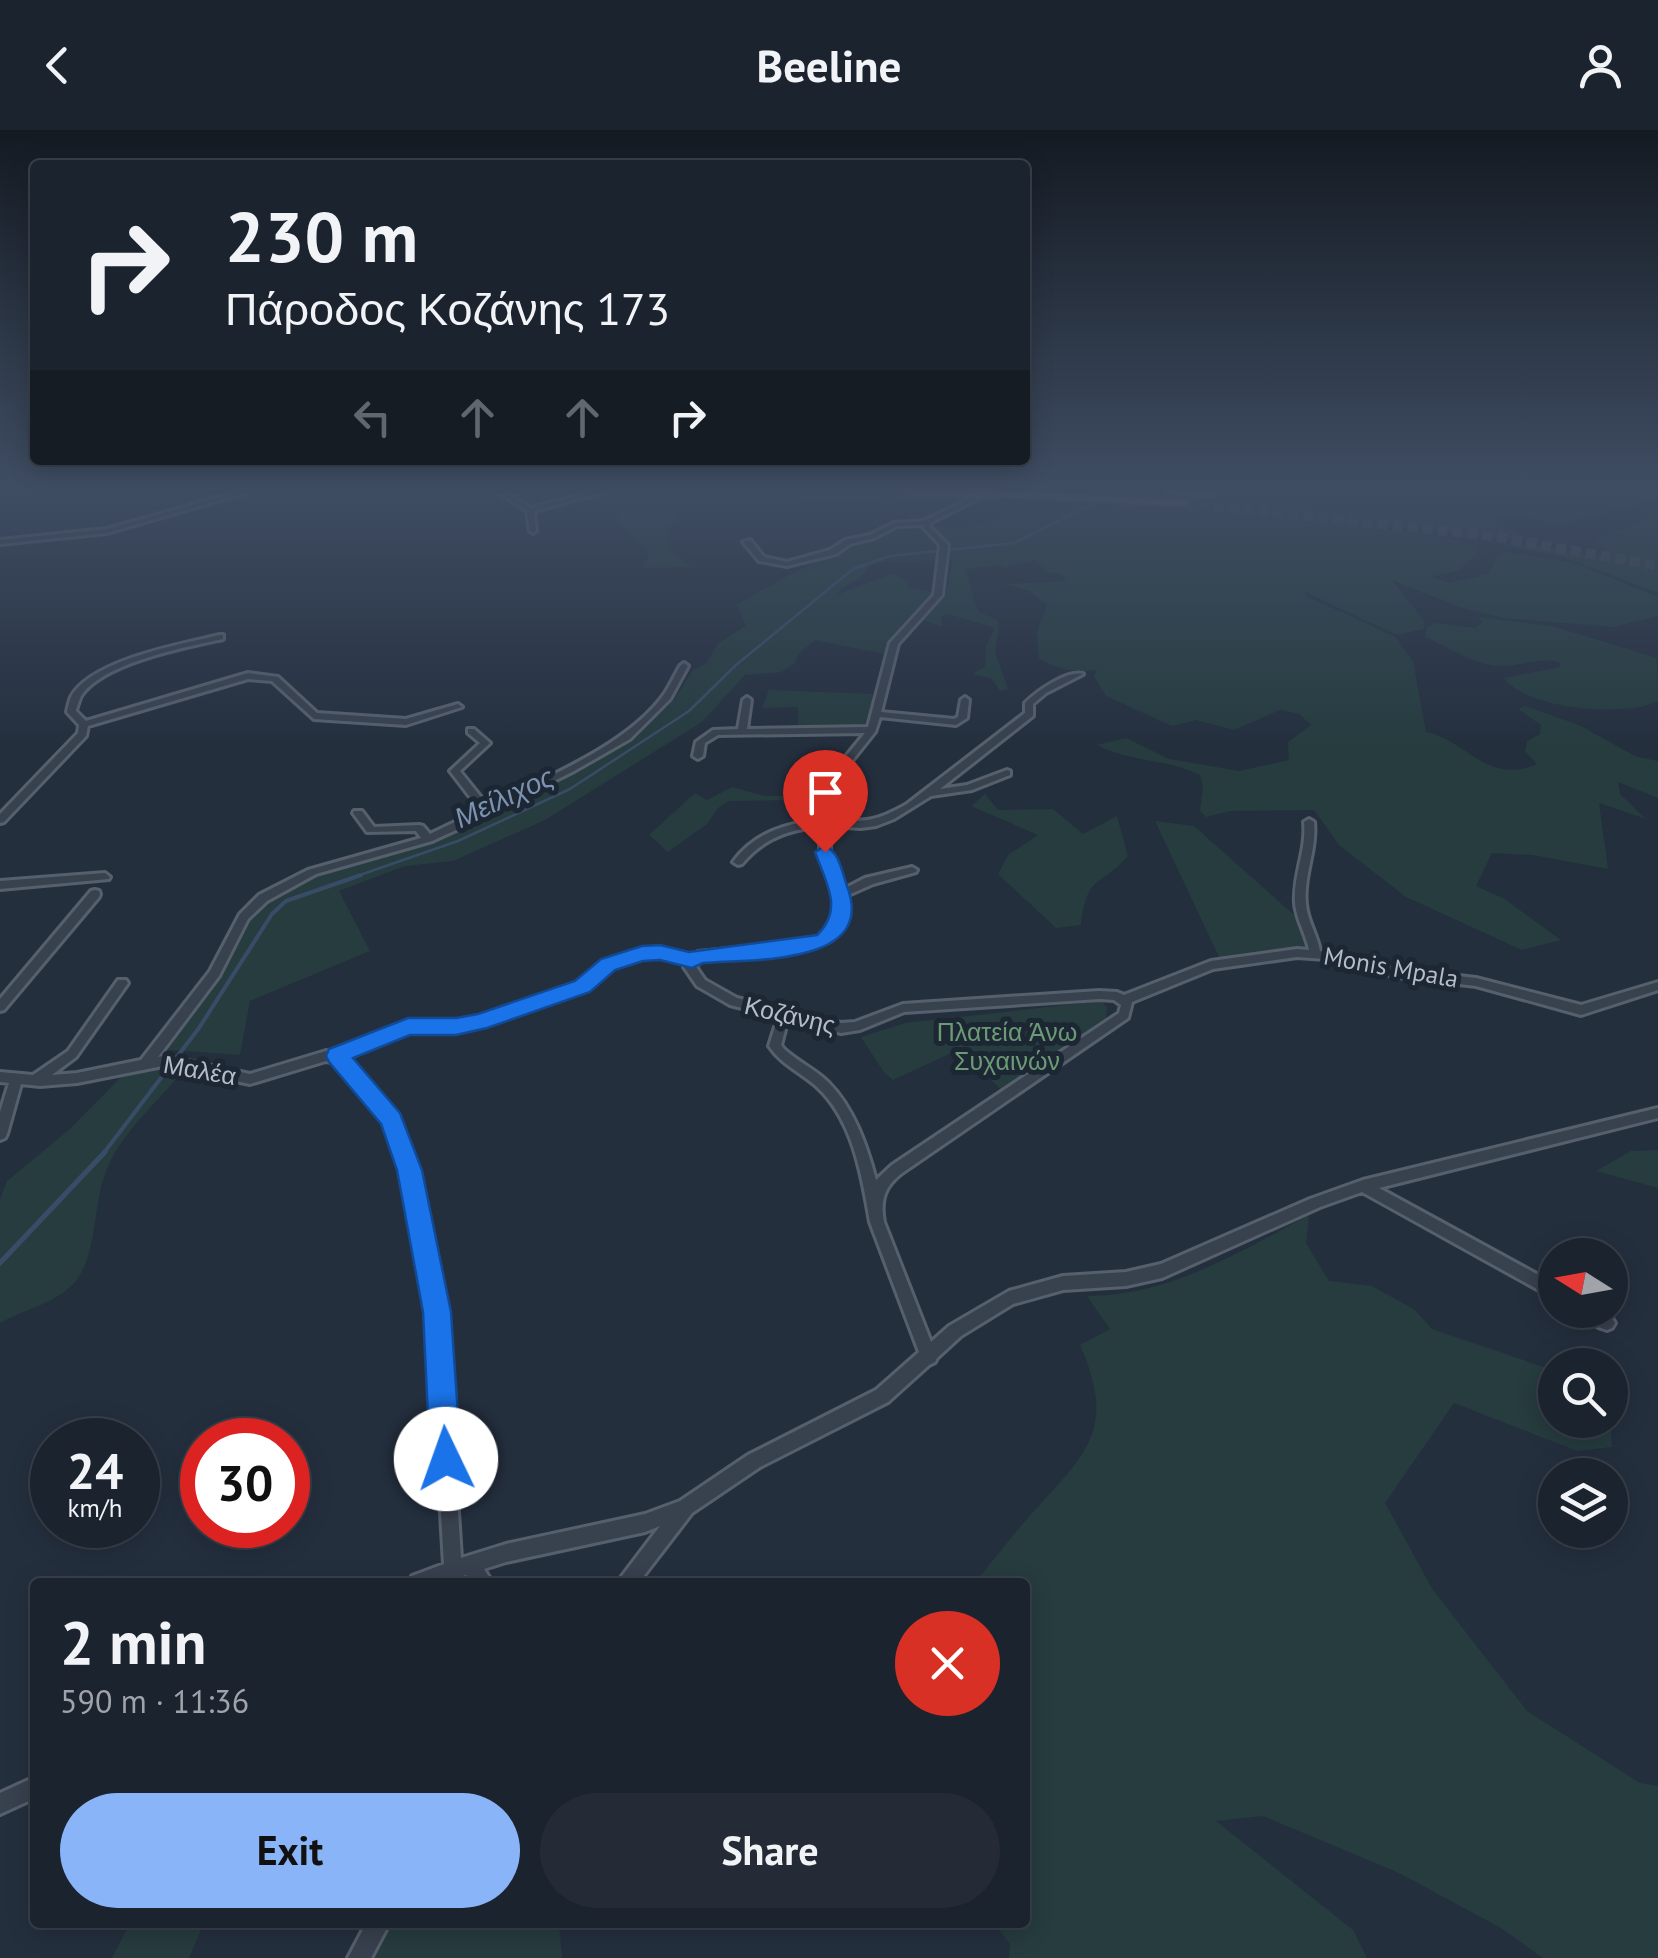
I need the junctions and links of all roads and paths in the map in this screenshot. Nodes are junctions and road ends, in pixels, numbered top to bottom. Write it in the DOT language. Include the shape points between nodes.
graph roads {
  1 [pos="941,575"];
  2 [pos="220,637"];
  3 [pos="684,666"];
  4 [pos="1079,674"];
  5 [pos="747,700"];
  6 [pos="965,700"];
  7 [pos="458,707"];
  8 [pos="876,714"];
  9 [pos="84,724"];
  10 [pos="872,730"];
  11 [pos="471,731"];
  12 [pos="742,731"];
  13 [pos="698,756"];
  14 [pos="1006,773"];
  15 [pos="929,794"];
  16 [pos="488,812"];
  17 [pos="358,813"];
  18 [pos="0,820"];
  19 [pos="1309,822"];
  20 [pos="823,823"];
  21 [pos="428,839"];
  22 [pos="738,862"];
  23 [pos="912,870"];
  24 [pos="105,877"];
  25 [pos="0,885"];
  26 [pos="95,894"];
  27 [pos="842,894"];
  28 [pos="1314,954"];
  29 [pos="692,960"];
  30 [pos="122,983"];
  31 [pos="1658,986"];
  32 [pos="1124,1000"];
  33 [pos="0,1007"];
  34 [pos="779,1030"];
  35 [pos="337,1056"];
  36 [pos="146,1063"];
  37 [pos="0,1078"];
  38 [pos="22,1080"];
  39 [pos="1658,1113"];
  40 [pos="0,1134"];
  41 [pos="1363,1186"];
  42 [pos="874,1204"];
  43 [pos="1538,1283"];
  44 [pos="929,1357"];
  45 [pos="686,1507"];
  46 [pos="460,1567"];
  47 [pos="429,1578"];
  48 [pos="477,1578"];
  49 [pos="631,1578"];
  50 [pos="30,1789"];
  51 [pos="0,1804"];
  52 [pos="376,1928"];
  53 [pos="359,1958"];
  1 -- 8 [label="street" via="938,595 894,643"];
  2 -- 9 [label="street" via="114,667 74,696 71,712"];
  3 -- 16 [label="street" via="667,697 627,737"];
  4 -- 15 [label="street" via="1035,696 1030,714"];
  5 -- 12 [label="street"];
  6 -- 8 [label="street" via="956,722"];
  7 -- 9 [label="street" via="406,722 314,716 274,680 248,676"];
  8 -- 10 [label="street"];
  9 -- 18 [label="street" via="78,740"];
  10 -- 12 [label="street"];
  10 -- 20 [label="street" via="827,784"];
  11 -- 16 [label="street" via="485,743 455,771"];
  12 -- 13 [label="street" via="705,737"];
  14 -- 15 [label="street"];
  15 -- 20 [label="street" via="870,825"];
  16 -- 21 [label="street"];
  17 -- 21 [label="street" via="375,832 419,828"];
  19 -- 28 [label="street" via="1300,906"];
  20 -- 22 [label="street" via="766,836"];
  20 -- 27 [label="street" via="826,856"];
  21 -- 36 [label="street" via="312,872 263,898"];
  23 -- 27 [label="street"];
  24 -- 25 [label="street"];
  26 -- 33 [label="street"];
  27 -- 29 [label="street, Κοζάνης" via="839,926 824,941"];
  28 -- 31 [label="street, Monis Mpala" via="1476,982 1581,1010"];
  28 -- 32 [label="street, Monis Mpala" via="1211,965"];
  29 -- 32 [label="street, Κοζάνης" via="698,980 730,1000 841,1028 903,1008 1100,995"];
  29 -- 35 [label="street, Μαλέα" via="660,952 633,956 582,986 479,1022 408,1027"];
  30 -- 38 [label="street" via="72,1054"];
  32 -- 42 [label="street" via="1124,1014 890,1174"];
  34 -- 42 [label="street" via="775,1046 781,1055 838,1104"];
  35 -- 36 [label="street, Μαλέα" via="250,1079 174,1062"];
  35 -- 46 [label="street" via="392,1120 410,1170 437,1312"];
  36 -- 38 [label="street, Μαλέα" via="77,1078"];
  37 -- 38 [label="street, Μαλέα"];
  38 -- 40 [label="street"];
  39 -- 41 [label="street"];
  41 -- 43 [label="street"];
  41 -- 44 [label="street" via="1162,1271 1020,1293 955,1330"];
  42 -- 44 [label="street"];
  44 -- 45 [label="street" via="882,1396 768,1454"];
  45 -- 46 [label="street"];
  45 -- 49 [label="street"];
  46 -- 47 [label="street"];
  46 -- 48 [label="street"];
  50 -- 51 [label="street"];
  52 -- 53 [label="street"];
}
